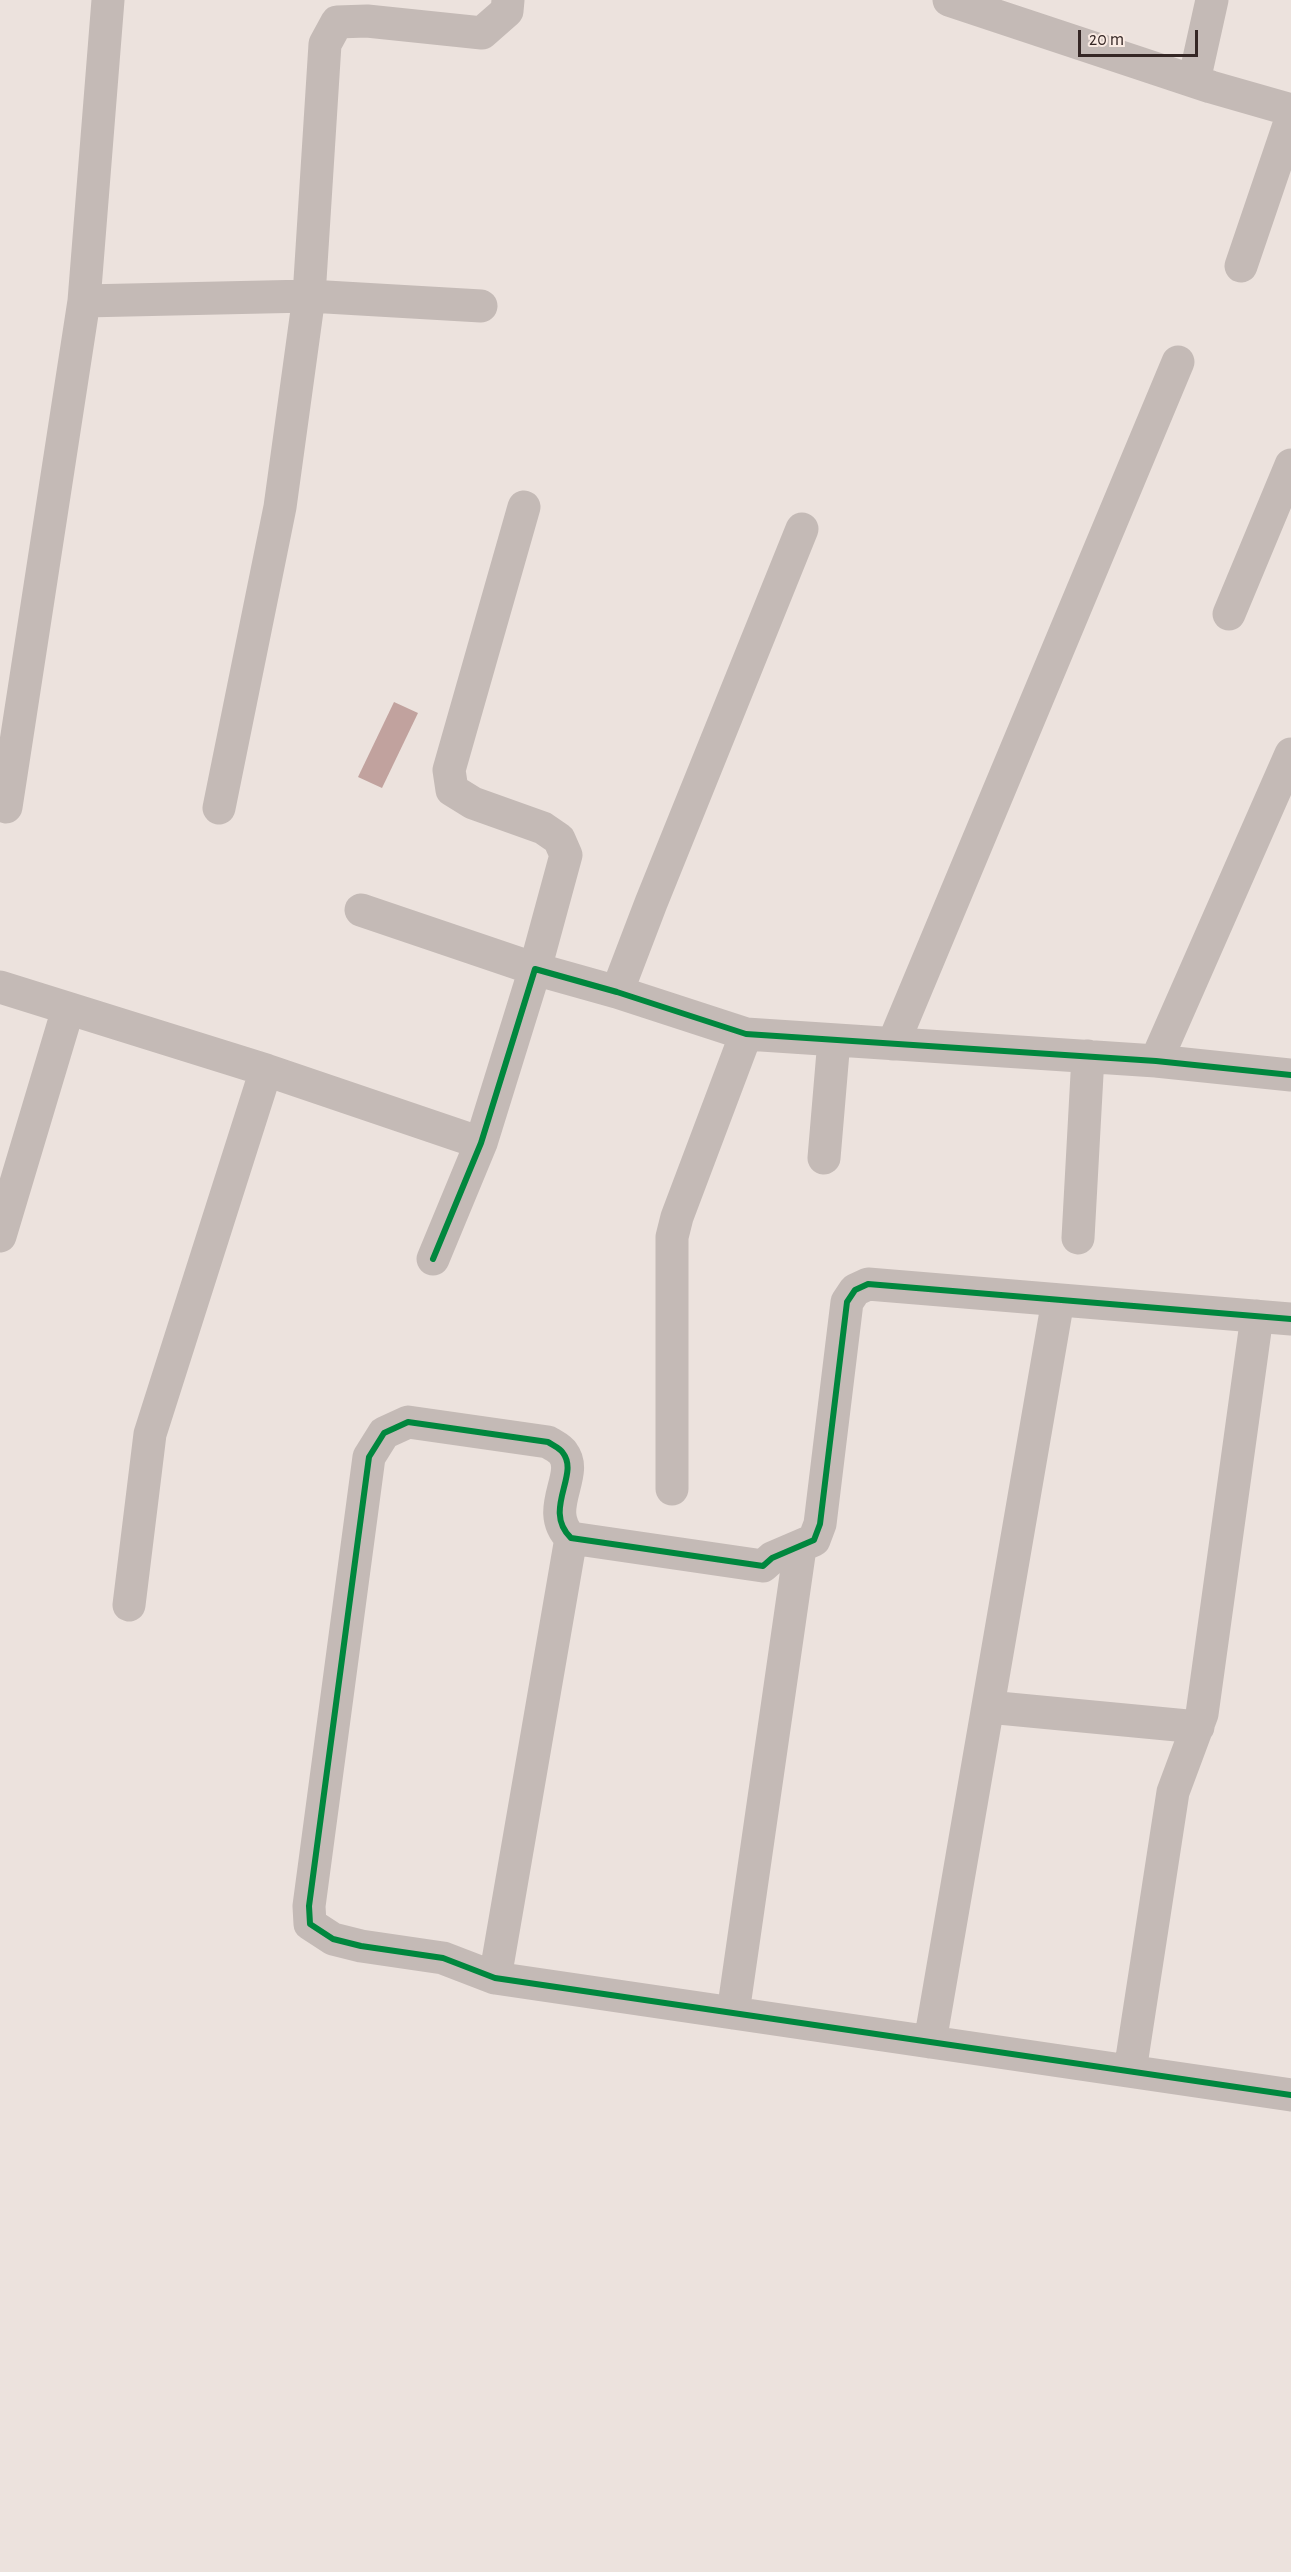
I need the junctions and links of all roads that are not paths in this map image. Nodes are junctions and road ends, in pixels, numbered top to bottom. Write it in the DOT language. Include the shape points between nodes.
graph roads {
  1 [pos="108,0"];
  2 [pos="508,0"];
  3 [pos="949,0"];
  4 [pos="1212,0"];
  5 [pos="1194,81"];
  6 [pos="1291,110"];
  7 [pos="1291,119"];
  8 [pos="1241,266"];
  9 [pos="309,296"];
  10 [pos="84,301"];
  11 [pos="480,306"];
  12 [pos="1178,362"];
  13 [pos="1291,465"];
  14 [pos="524,507"];
  15 [pos="802,529"];
  16 [pos="1229,614"];
  17 [pos="1291,754"];
  18 [pos="6,807"];
  19 [pos="219,808"];
  20 [pos="361,910"];
  21 [pos="535,969"];
  22 [pos="0,987"];
  23 [pos="617,992"];
  24 [pos="69,1009"];
  25 [pos="746,1034"];
  26 [pos="834,1040"];
  27 [pos="893,1044"];
  28 [pos="1088,1056"];
  29 [pos="1155,1061"];
  30 [pos="266,1070"];
  31 [pos="1291,1075"];
  32 [pos="481,1143"];
  33 [pos="824,1158"];
  34 [pos="0,1236"];
  35 [pos="1078,1238"];
  36 [pos="433,1259"];
  37 [pos="1058,1300"];
  38 [pos="1257,1316"];
  39 [pos="1291,1319"];
  40 [pos="672,1489"];
  41 [pos="571,1538"];
  42 [pos="800,1548"];
  43 [pos="129,1605"];
  44 [pos="988,1707"];
  45 [pos="1198,1727"];
  46 [pos="495,1978"];
  47 [pos="733,2013"];
  48 [pos="930,2042"];
  49 [pos="1130,2071"];
  50 [pos="1291,2095"];
  1 -- 10 [label="street"];
  2 -- 9 [label="street" via="507,11 482,33 367,21 337,22 325,44"];
  3 -- 5 [label="street"];
  4 -- 5 [label="street"];
  5 -- 6 [label="street"];
  7 -- 8 [label="street"];
  9 -- 10 [label="street"];
  9 -- 11 [label="street"];
  9 -- 19 [label="street" via="280,507"];
  10 -- 18 [label="street"];
  12 -- 27 [label="street"];
  13 -- 16 [label="street"];
  14 -- 21 [label="street" via="449,770 452,790 473,803 543,828 559,839 566,855"];
  15 -- 23 [label="street"];
  17 -- 29 [label="street"];
  20 -- 21 [label="street"];
  21 -- 23 [label="street"];
  21 -- 32 [label="street"];
  22 -- 24 [label="street"];
  23 -- 25 [label="street"];
  24 -- 30 [label="street"];
  24 -- 34 [label="street"];
  25 -- 26 [label="street"];
  25 -- 40 [label="street" via="672,1237"];
  26 -- 27 [label="street"];
  26 -- 33 [label="street"];
  27 -- 28 [label="street"];
  28 -- 29 [label="street"];
  28 -- 35 [label="street"];
  29 -- 31 [label="street"];
  30 -- 32 [label="street"];
  30 -- 43 [label="street" via="150,1434"];
  32 -- 36 [label="street"];
  37 -- 38 [label="street"];
  37 -- 42 [label="street" via="868,1284 855,1290 847,1302 820,1524 814,1540"];
  37 -- 44 [label="street"];
  38 -- 39 [label="street"];
  38 -- 45 [label="street"];
  41 -- 42 [label="street" via="763,1566 772,1558"];
  41 -- 46 [label="street"];
  41 -- 46 [label="street" via="562,1530 559,1518 568,1463 563,1452 548,1442 408,1422 384,1433 369,1457 309,1906 310,1924 333,1939 443,1958"];
  42 -- 47 [label="street"];
  44 -- 45 [label="street"];
  44 -- 48 [label="street"];
  45 -- 49 [label="street" via="1173,1792"];
  46 -- 47 [label="street"];
  47 -- 48 [label="street"];
  48 -- 49 [label="street"];
  49 -- 50 [label="street"];
}
